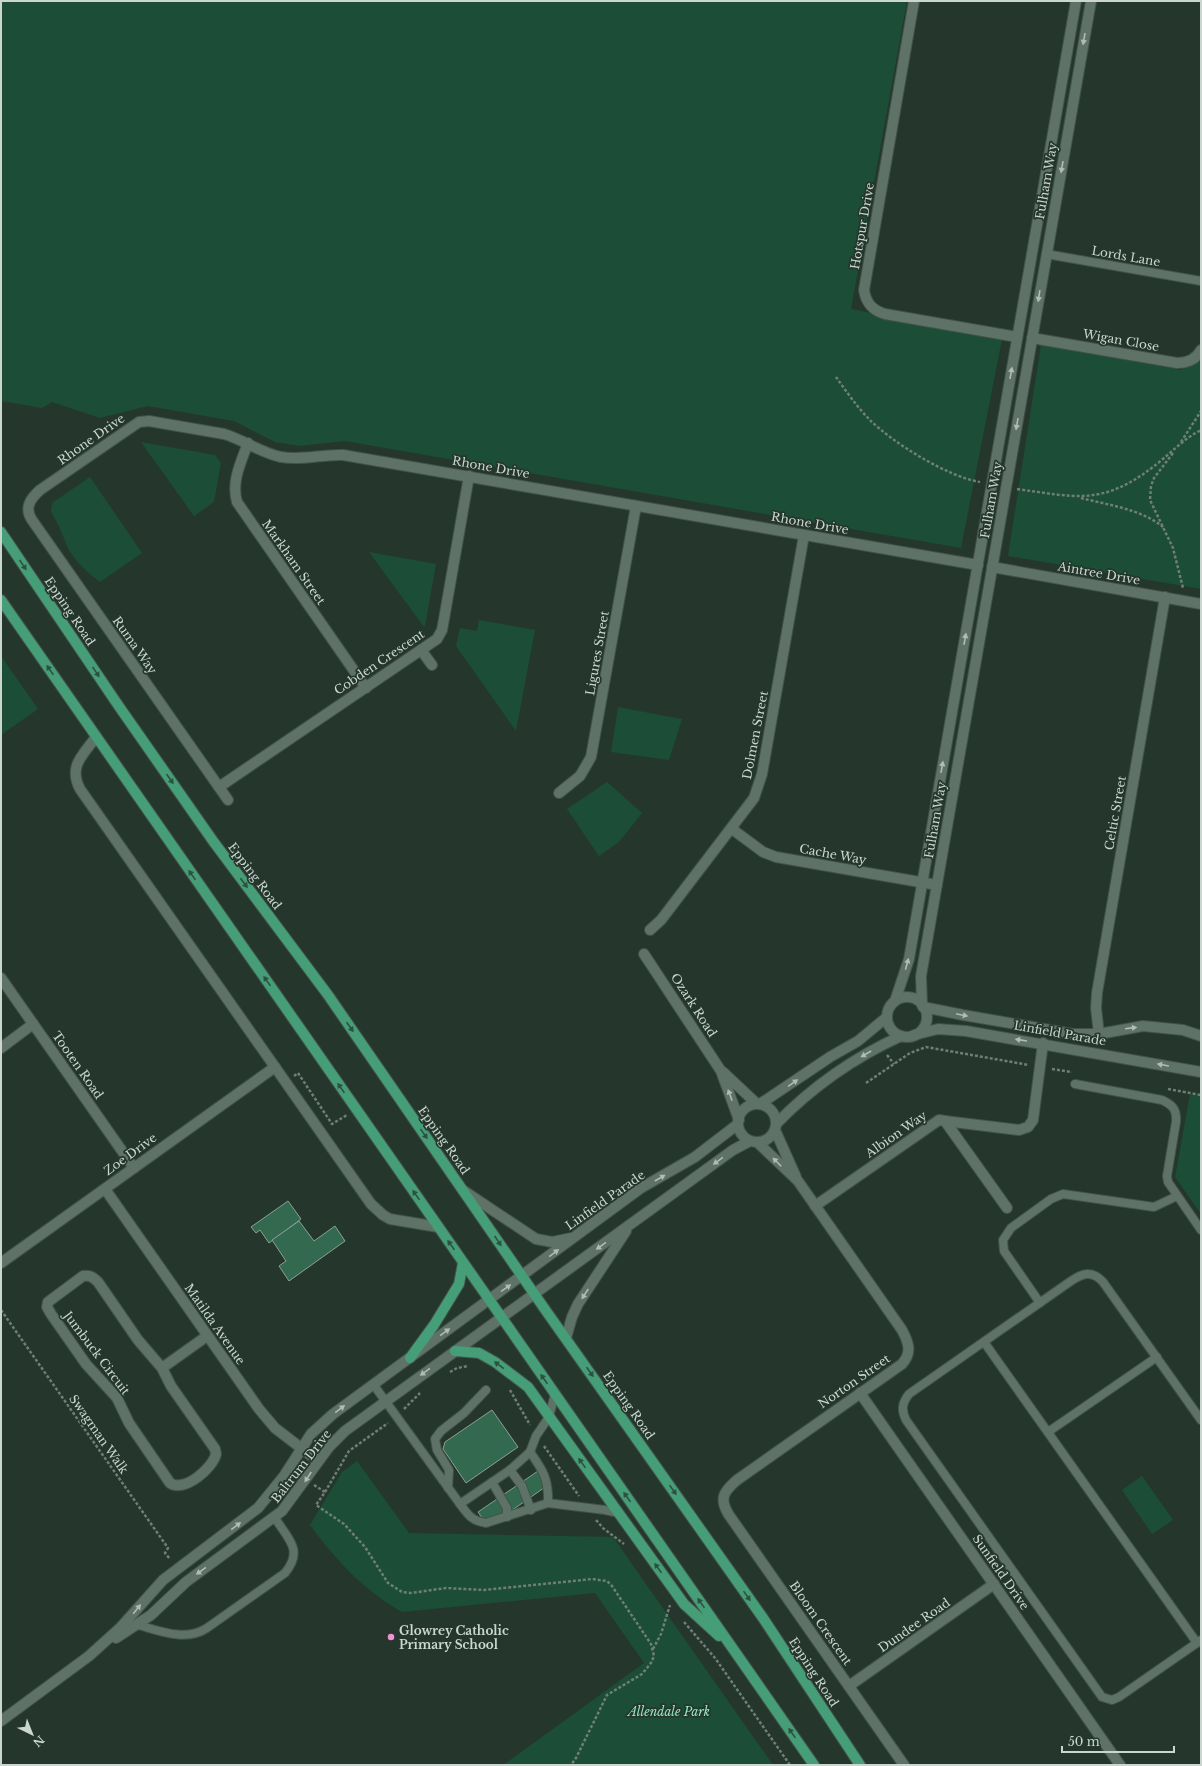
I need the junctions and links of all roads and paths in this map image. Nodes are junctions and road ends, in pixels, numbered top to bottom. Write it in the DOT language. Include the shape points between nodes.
graph roads {
  1 [pos="914,1"];
  2 [pos="1076,1"];
  3 [pos="1091,1"];
  4 [pos="1046,254"];
  5 [pos="1201,281"];
  6 [pos="1017,337"];
  7 [pos="1032,338"];
  8 [pos="1201,350"];
  9 [pos="1201,411"];
  10 [pos="248,443"];
  11 [pos="469,476"];
  12 [pos="1079,497"];
  13 [pos="29,503"];
  14 [pos="636,506"];
  15 [pos="1164,528"];
  16 [pos="1,532"];
  17 [pos="804,535"];
  18 [pos="978,565"];
  19 [pos="992,567"];
  20 [pos="1165,597"];
  21 [pos="1,600"];
  22 [pos="1182,600"];
  23 [pos="1201,604"];
  24 [pos="421,650"];
  25 [pos="432,665"];
  26 [pos="366,688"];
  27 [pos="96,737"];
  28 [pos="219,787"];
  29 [pos="559,793"];
  30 [pos="228,800"];
  31 [pos="732,829"];
  32 [pos="922,883"];
  33 [pos="937,885"];
  34 [pos="650,930"];
  35 [pos="644,954"];
  36 [pos="1,978"];
  37 [pos="895,1001"];
  38 [pos="923,1006"];
  39 [pos="887,1017"];
  40 [pos="33,1024"];
  41 [pos="1099,1034"];
  42 [pos="914,1035"];
  43 [pos="901,1036"];
  44 [pos="1201,1036"];
  45 [pos="1043,1043"];
  46 [pos="1,1048"];
  47 [pos="275,1067"];
  48 [pos="721,1071"];
  49 [pos="1201,1072"];
  50 [pos="285,1082"];
  51 [pos="1075,1084"];
  52 [pos="759,1104"];
  53 [pos="352,1112"];
  54 [pos="945,1121"];
  55 [pos="738,1122"];
  56 [pos="775,1127"];
  57 [pos="754,1141"];
  58 [pos="134,1168"];
  59 [pos="798,1181"];
  60 [pos="105,1189"];
  61 [pos="463,1190"];
  62 [pos="1177,1196"];
  63 [pos="815,1206"];
  64 [pos="1007,1208"];
  65 [pos="629,1226"];
  66 [pos="438,1227"];
  67 [pos="1201,1230"];
  68 [pos="575,1237"];
  69 [pos="1,1263"];
  70 [pos="463,1263"];
  71 [pos="522,1276"];
  72 [pos="535,1294"];
  73 [pos="489,1300"];
  74 [pos="1040,1303"];
  75 [pos="1,1310"];
  76 [pos="503,1318"];
  77 [pos="208,1336"];
  78 [pos="566,1338"];
  79 [pos="984,1342"];
  80 [pos="455,1351"];
  81 [pos="1157,1357"];
  82 [pos="410,1358"];
  83 [pos="162,1368"];
  84 [pos="373,1384"];
  85 [pos="508,1387"];
  86 [pos="486,1390"];
  87 [pos="555,1394"];
  88 [pos="860,1394"];
  89 [pos="385,1401"];
  90 [pos="549,1417"];
  91 [pos="1201,1420"];
  92 [pos="1048,1432"];
  93 [pos="536,1436"];
  94 [pos="301,1449"];
  95 [pos="530,1452"];
  96 [pos="318,1461"];
  97 [pos="510,1470"];
  98 [pos="306,1480"];
  99 [pos="492,1482"];
  100 [pos="448,1488"];
  101 [pos="724,1494"];
  102 [pos="548,1503"];
  103 [pos="460,1504"];
  104 [pos="588,1509"];
  105 [pos="531,1510"];
  106 [pos="619,1513"];
  107 [pos="507,1517"];
  108 [pos="275,1518"];
  109 [pos="626,1545"];
  110 [pos="177,1569"];
  111 [pos="994,1584"];
  112 [pos="666,1599"];
  113 [pos="670,1604"];
  114 [pos="675,1611"];
  115 [pos="679,1617"];
  116 [pos="138,1625"];
  117 [pos="1199,1642"];
  118 [pos="732,1648"];
  119 [pos="653,1649"];
  120 [pos="89,1656"];
  121 [pos="849,1686"];
  122 [pos="1,1720"];
  123 [pos="571,1765"];
  124 [pos="790,1765"];
  125 [pos="814,1765"];
  126 [pos="860,1765"];
  127 [pos="904,1765"];
  128 [pos="1120,1765"];
  1 -- 6 [label="street, Hotspur Drive" via="864,290 865,297 872,308 885,314"];
  2 -- 6 [label="street, Fulham Way"];
  3 -- 4 [label="street, Fulham Way, one-way"];
  4 -- 5 [label="lane, Lords Lane"];
  4 -- 7 [label="street, Fulham Way, one-way"];
  18 -- 6 [label="street, Fulham Way, one-way"];
  7 -- 8 [label="street, Wigan Close" via="1177,363 1191,361"];
  7 -- 19 [label="street, Fulham Way, one-way"];
  9 -- 15 [label="path" via="1151,486 1152,506"];
  10 -- 11 [label="street, Rhone Drive" via="283,457 308,458 343,454"];
  10 -- 13 [label="street, Rhone Drive" via="224,434 149,421 140,422 40,490"];
  10 -- 26 [label="street, Markham Street" via="235,484 237,502"];
  11 -- 14 [label="street, Rhone Drive"];
  11 -- 24 [label="street, Cobden Crescent" via="442,630 437,639"];
  12 -- 15 [label="path" via="1141,515 1154,520"];
  13 -- 28 [label="street, Ruma Way" via="28,511 32,520"];
  14 -- 17 [label="street, Rhone Drive"];
  14 -- 29 [label="street, Ligures Street" via="591,757 580,776"];
  15 -- 22 [label="path" via="1183,582"];
  16 -- 61 [label="main road, Epping Road, one-way" via="213,841 328,995"];
  17 -- 18 [label="street, Rhone Drive"];
  17 -- 31 [label="street, Dolmen Street" via="762,774 754,798"];
  32 -- 18 [label="street, Fulham Way, one-way"];
  19 -- 20 [label="street, Aintree Drive"];
  19 -- 33 [label="street, Fulham Way"];
  20 -- 22 [label="street, Aintree Drive"];
  20 -- 41 [label="street, Celtic Street" via="1097,993"];
  27 -- 21 [label="main road, one-way"];
  22 -- 23 [label="street, Aintree Drive"];
  24 -- 25 [label="street"];
  24 -- 26 [label="street, Cobden Crescent"];
  26 -- 28 [label="street, Cobden Crescent"];
  27 -- 47 [label="street" via="74,773 80,789"];
  66 -- 27 [label="main road, one-way"];
  28 -- 30 [label="street, Ruma Way"];
  31 -- 32 [label="street, Cache Way" via="763,852 776,857"];
  31 -- 34 [label="street, Dolmen Street" via="664,917"];
  32 -- 33 [label="street, Cache Way"];
  37 -- 32 [label="street, Fulham Way, one-way" via="909,959"];
  33 -- 38 [label="street, Fulham Way" via="921,976"];
  35 -- 48 [label="street, Ozark Road"];
  36 -- 40 [label="street, Tooten Road"];
  37 -- 38 [label="street" via="906,997 912,998"];
  37 -- 39 [label="street"];
  38 -- 41 [label="street, Linfield Parade, one-way" via="1069,1034"];
  38 -- 42 [label="street" via="926,1013 924,1026"];
  39 -- 43 [label="street" via="891,1029"];
  52 -- 39 [label="street, one-way" via="858,1041"];
  40 -- 46 [label="street"];
  40 -- 58 [label="street, Tooten Road"];
  41 -- 44 [label="street, Linfield Parade, one-way" via="1143,1026 1184,1030"];
  42 -- 43 [label="street"];
  45 -- 42 [label="street, Linfield Parade, one-way" via="949,1029"];
  43 -- 56 [label="street, one-way" via="857,1059 797,1103"];
  49 -- 45 [label="street, Linfield Parade, one-way"];
  45 -- 54 [label="street" via="1033,1120 1028,1127 1019,1130"];
  47 -- 50 [label="street"];
  47 -- 58 [label="street, Zoe Drive"];
  48 -- 52 [label="street"];
  55 -- 48 [label="street, one-way"];
  50 -- 53 [label="path" via="298,1073 332,1124"];
  50 -- 66 [label="street" via="376,1210 397,1221"];
  51 -- 62 [label="lane" via="1154,1098 1172,1106 1177,1114 1167,1176 1170,1187"];
  52 -- 55 [label="street" via="745,1109"];
  52 -- 56 [label="street" via="766,1106 774,1114"];
  54 -- 63 [label="street, Albion Way" via="939,1120"];
  54 -- 64 [label="street, Albion Way"];
  55 -- 57 [label="street" via="742,1134"];
  68 -- 55 [label="street, Linfield Parade, one-way" via="641,1188 695,1157"];
  56 -- 57 [label="street" via="768,1138"];
  56 -- 59 [label="street, Norton Street"];
  59 -- 57 [label="street, Norton Street, one-way"];
  57 -- 65 [label="street, one-way" via="733,1150"];
  58 -- 60 [label="street, Zoe Drive"];
  59 -- 63 [label="street, Norton Street"];
  60 -- 69 [label="street, Zoe Drive"];
  60 -- 77 [label="street, Matilda Avenue"];
  61 -- 68 [label="street" via="536,1240 552,1242"];
  61 -- 71 [label="main road, Epping Road, one-way"];
  62 -- 67 [label="lane"];
  62 -- 74 [label="lane" via="1154,1207 1063,1194 1051,1199 1011,1228 1003,1240 1004,1251"];
  63 -- 88 [label="street, Norton Street" via="907,1339 909,1352 906,1360"];
  65 -- 72 [label="street, one-way"];
  65 -- 78 [label="street, one-way" via="578,1304"];
  70 -- 66 [label="main road, one-way"];
  71 -- 68 [label="street, Linfield Parade, one-way"];
  70 -- 73 [label="main road"];
  70 -- 82 [label="main road" via="459,1284"];
  71 -- 72 [label="main road, Epping Road"];
  73 -- 71 [label="street, Linfield Parade, one-way"];
  72 -- 76 [label="street, Baltrum Drive"];
  72 -- 78 [label="main road, Epping Road"];
  73 -- 76 [label="main road"];
  82 -- 73 [label="street, Baltrum Drive, one-way"];
  74 -- 79 [label="lane"];
  74 -- 81 [label="lane" via="1079,1276 1095,1274 1110,1290"];
  75 -- 110 [label="path, Swagman Walk" via="168,1548 166,1553"];
  76 -- 80 [label="street, Baltrum Drive"];
  87 -- 76 [label="main road, one-way"];
  77 -- 83 [label="street"];
  77 -- 94 [label="street, Matilda Avenue" via="268,1421"];
  78 -- 126 [label="main road, Epping Road, one-way" via="763,1618"];
  79 -- 92 [label="lane"];
  79 -- 117 [label="lane" via="909,1394 902,1411 1097,1692 1106,1699 1119,1697"];
  80 -- 89 [label="street, Baltrum Drive, one-way"];
  90 -- 80 [label="main road, one-way" via="528,1387 494,1362 479,1353"];
  81 -- 91 [label="lane"];
  81 -- 92 [label="lane"];
  82 -- 84 [label="street, Baltrum Drive"];
  83 -- 83 [label="street, Jumbuck Circuit" via="216,1454 209,1467 181,1486 170,1483 129,1423 117,1398 86,1364 51,1314 48,1302 83,1276 93,1277 138,1340"];
  84 -- 89 [label="lane"];
  94 -- 84 [label="street, Baltrum Drive, one-way" via="311,1434 327,1419"];
  85 -- 93 [label="path"];
  86 -- 100 [label="lane" via="435,1439 437,1450 449,1470"];
  87 -- 90 [label="lane"];
  118 -- 87 [label="main road, one-way"];
  88 -- 101 [label="street, Norton Street" via="737,1480"];
  88 -- 111 [label="street, Sunfield Drive"];
  89 -- 96 [label="street, Baltrum Drive" via="345,1431"];
  89 -- 100 [label="lane"];
  90 -- 93 [label="lane"];
  106 -- 90 [label="main road, one-way"];
  92 -- 117 [label="lane"];
  93 -- 95 [label="lane"];
  93 -- 104 [label="path"];
  94 -- 96 [label="street, Matilda Avenue"];
  110 -- 94 [label="street, Baltrum Drive, one-way" via="258,1508 273,1491"];
  95 -- 97 [label="lane"];
  95 -- 102 [label="lane" via="543,1470 548,1487"];
  96 -- 98 [label="street, Baltrum Drive, one-way"];
  97 -- 99 [label="lane"];
  97 -- 105 [label="lane" via="522,1486"];
  98 -- 108 [label="street, Baltrum Drive"];
  98 -- 119 [label="path" via="325,1492 316,1505 331,1514 355,1536 395,1589 411,1593 446,1588 484,1590 600,1579 612,1586"];
  99 -- 103 [label="lane"];
  99 -- 107 [label="lane" via="502,1496 507,1508"];
  100 -- 103 [label="lane"];
  101 -- 121 [label="street, Bloom Crescent" via="723,1503 729,1515"];
  102 -- 104 [label="lane"];
  102 -- 105 [label="lane"];
  103 -- 107 [label="lane" via="477,1522 486,1524"];
  104 -- 106 [label="lane"];
  104 -- 109 [label="path" via="604,1529"];
  105 -- 107 [label="lane"];
  118 -- 106 [label="main road, one-way" via="684,1604"];
  108 -- 116 [label="street, Baltrum Drive, one-way" via="186,1582"];
  108 -- 116 [label="lane" via="294,1550 293,1562 285,1573 207,1628 196,1633 176,1635"];
  120 -- 110 [label="street, Baltrum Drive, one-way"];
  111 -- 121 [label="street, Dundee Road"];
  111 -- 128 [label="street, Sunfield Drive"];
  112 -- 113 [label="path"];
  113 -- 114 [label="path"];
  113 -- 119 [label="path" via="661,1634"];
  115 -- 124 [label="path" via="715,1658"];
  116 -- 120 [label="street, Baltrum Drive"];
  125 -- 118 [label="main road, one-way"];
  119 -- 123 [label="path" via="654,1656 647,1668 634,1680 607,1695"];
  120 -- 122 [label="street, Baltrum Drive"];
  121 -- 127 [label="street, Bloom Crescent"];
}
